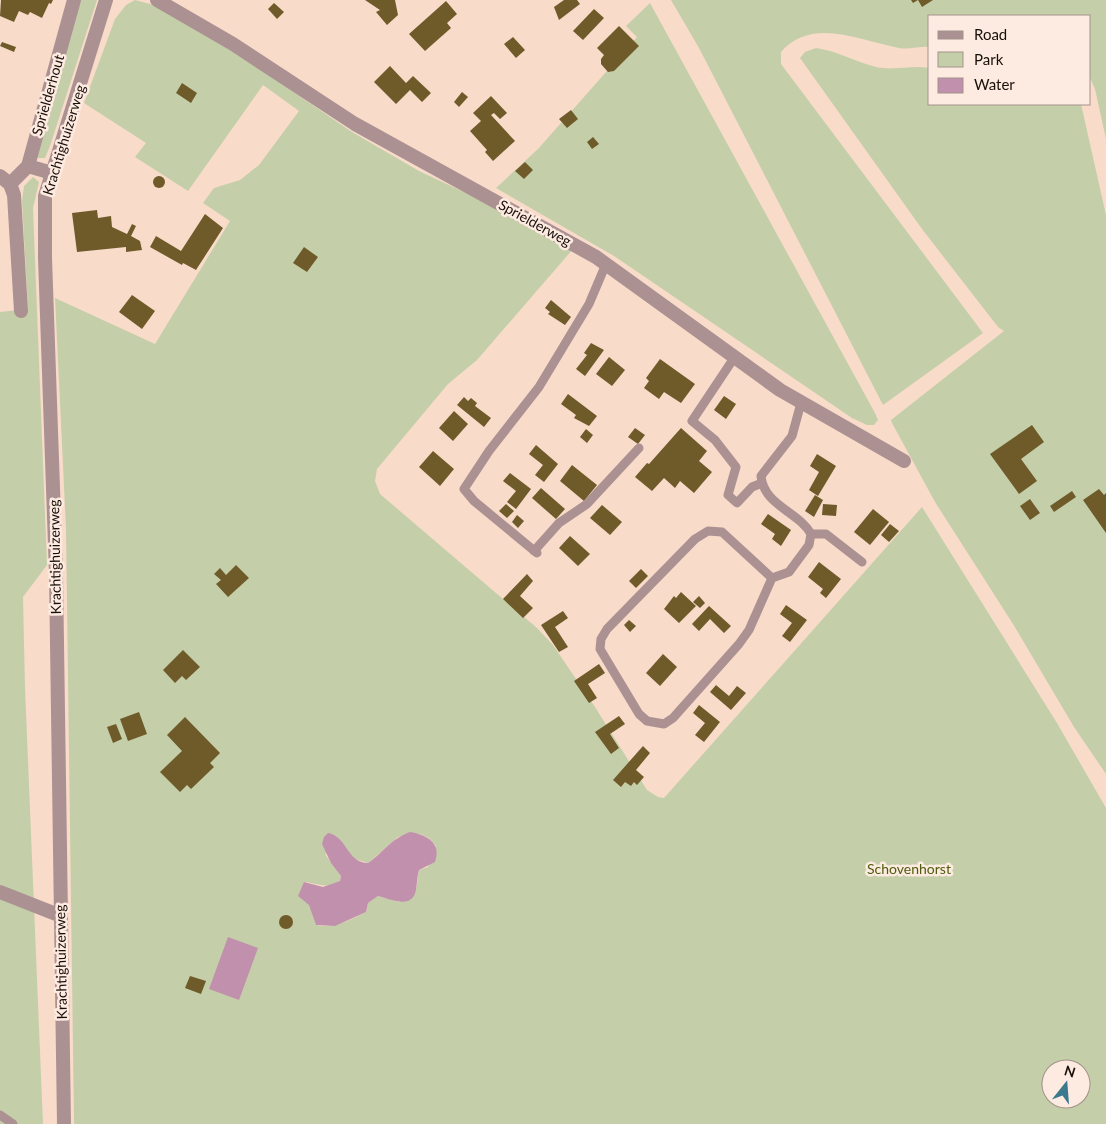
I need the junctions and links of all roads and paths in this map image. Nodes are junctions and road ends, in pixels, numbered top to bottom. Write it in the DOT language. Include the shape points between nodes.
graph roads {
  1 [pos="74,0"];
  2 [pos="106,0"];
  3 [pos="157,0"];
  4 [pos="28,166"];
  5 [pos="52,173"];
  6 [pos="5,180"];
  7 [pos="606,264"];
  8 [pos="20,311"];
  9 [pos="734,358"];
  10 [pos="801,403"];
  11 [pos="638,448"];
  12 [pos="904,462"];
  13 [pos="762,483"];
  14 [pos="811,534"];
  15 [pos="862,562"];
  16 [pos="772,578"];
  17 [pos="0,892"];
  18 [pos="61,916"];
  19 [pos="0,1115"];
  20 [pos="13,1124"];
  21 [pos="64,1124"];
  1 -- 4 [label="street, Sprielderhout"];
  2 -- 5 [label="street, Krachtighuizerweg"];
  3 -- 7 [label="street, Sprielderweg" via="233,44 355,124"];
  4 -- 5 [label="street"];
  4 -- 6 [label="street, Sprielderhout"];
  5 -- 18 [label="street, Krachtighuizerweg" via="45,196 44,220 56,574"];
  6 -- 8 [label="street, Sprielderhout" via="14,195"];
  7 -- 9 [label="street, Sprielderweg"];
  7 -- 11 [label="lane" via="589,304 539,387 464,489 474,502 535,552 559,523 587,504"];
  9 -- 10 [label="street, Sprielderweg"];
  9 -- 13 [label="lane" via="692,421 715,440 736,466 728,495 737,503 752,487"];
  10 -- 12 [label="street, Sprielderweg"];
  10 -- 13 [label="lane" via="792,436 761,476"];
  13 -- 14 [label="lane" via="764,491 807,526"];
  14 -- 15 [label="lane" via="826,534"];
  14 -- 16 [label="lane" via="809,545 789,572"];
  16 -- 16 [label="lane" via="749,630 673,718 664,724 647,721 639,714 600,649 601,639 695,539 708,531 722,532"];
  17 -- 18 [label="street"];
  18 -- 21 [label="street, Krachtighuizerweg"];
  19 -- 20 [label="lane"];
}
